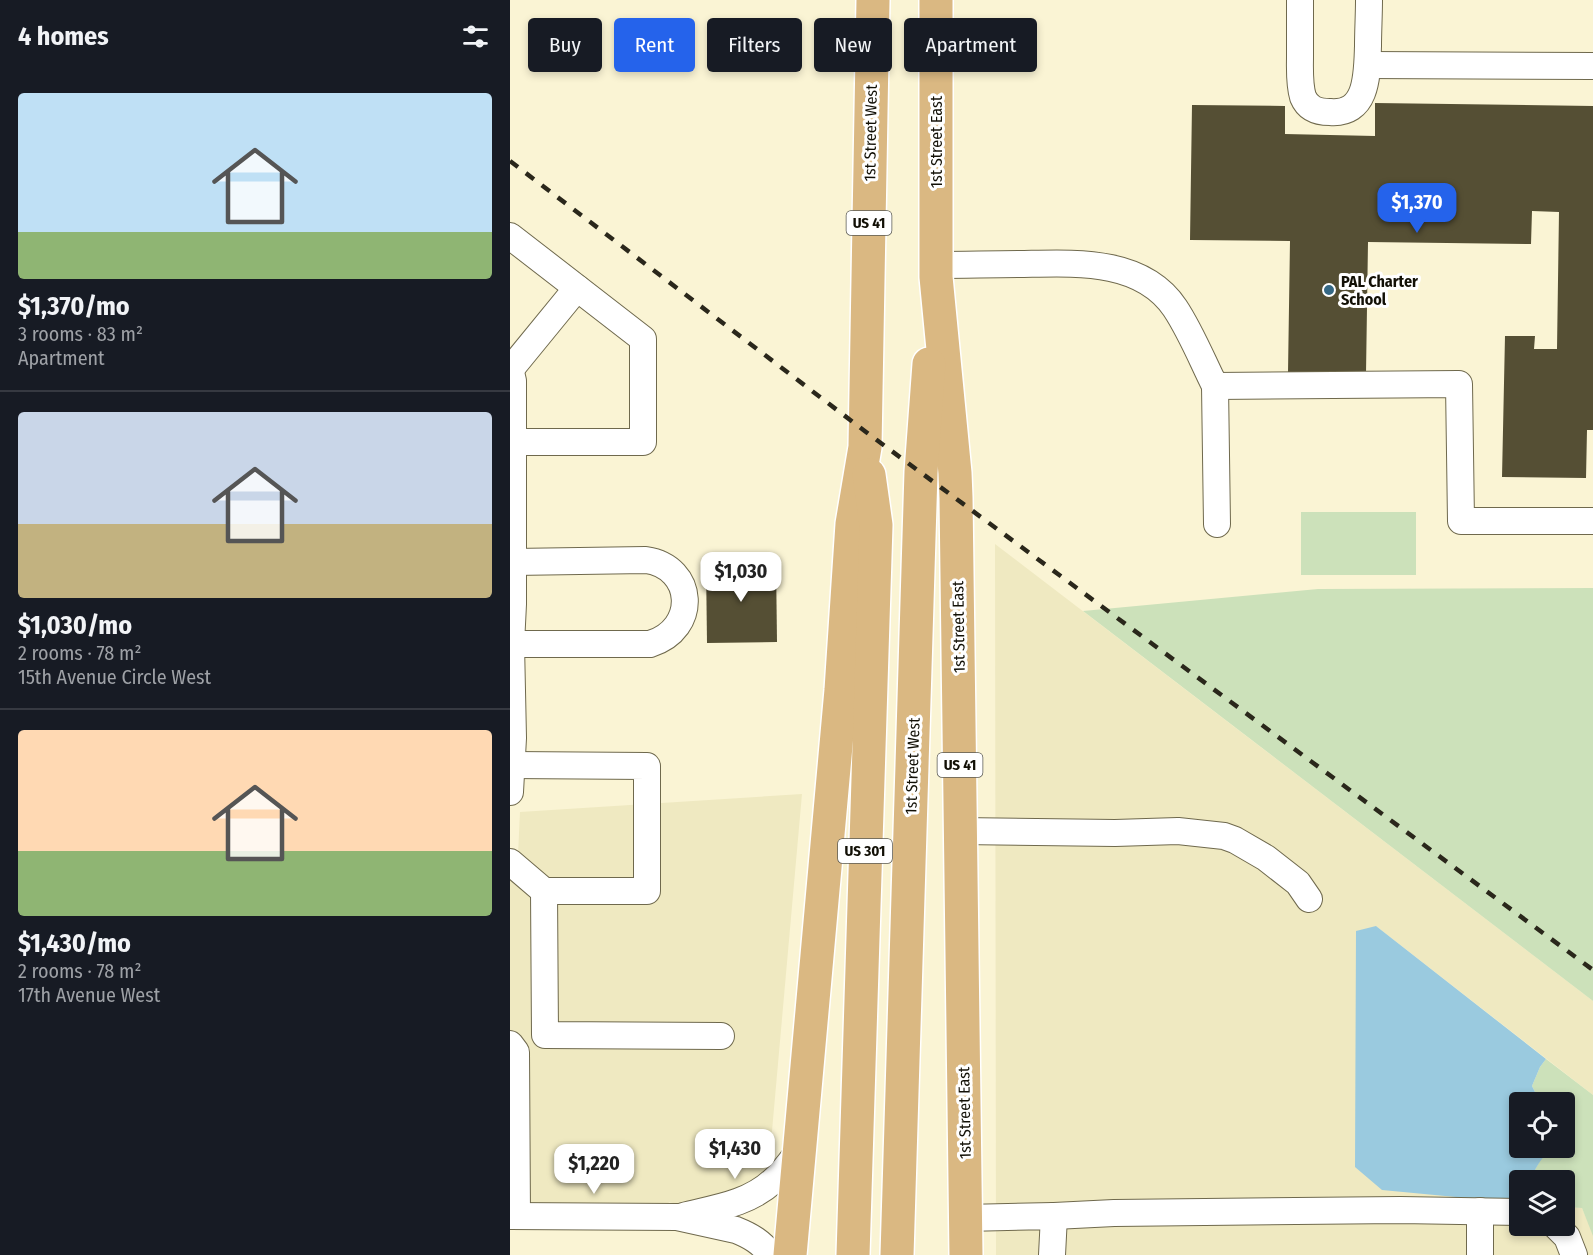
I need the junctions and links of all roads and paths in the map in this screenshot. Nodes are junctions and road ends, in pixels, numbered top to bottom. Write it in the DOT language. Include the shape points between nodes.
graph roads {
  1 [pos="873,0"];
  2 [pos="936,0"];
  3 [pos="1300,0"];
  4 [pos="1369,0"];
  5 [pos="1368,64"];
  6 [pos="1593,66"];
  7 [pos="510,236"];
  8 [pos="936,271"];
  9 [pos="577,288"];
  10 [pos="511,373"];
  11 [pos="1215,386"];
  12 [pos="513,442"];
  13 [pos="865,447"];
  14 [pos="512,478"];
  15 [pos="1593,521"];
  16 [pos="1217,524"];
  17 [pos="513,562"];
  18 [pos="512,604"];
  19 [pos="511,644"];
  20 [pos="512,738"];
  21 [pos="512,765"];
  22 [pos="510,792"];
  23 [pos="960,831"];
  24 [pos="510,862"];
  25 [pos="544,891"];
  26 [pos="1309,899"];
  27 [pos="545,1035"];
  28 [pos="721,1036"];
  29 [pos="513,1048"];
  30 [pos="800,1149"];
  31 [pos="1480,1211"];
  32 [pos="1509,1212"];
  33 [pos="514,1216"];
  34 [pos="1054,1216"];
  35 [pos="677,1217"];
  36 [pos="965,1218"];
  37 [pos="1566,1236"];
  38 [pos="771,1255"];
  39 [pos="790,1255"];
  40 [pos="853,1255"];
  41 [pos="897,1255"];
  42 [pos="966,1255"];
  43 [pos="1052,1255"];
  44 [pos="1480,1255"];
  45 [pos="1574,1255"];
  1 -- 13 [label="main road, 1st Street West / US 41"];
  2 -- 8 [label="main road, 1st Street East / US 41"];
  3 -- 5 [label="street" via="1300,78 1306,104 1329,112 1351,108 1367,80"];
  4 -- 5 [label="street"];
  5 -- 6 [label="street"];
  7 -- 9 [label="street"];
  8 -- 11 [label="street" via="1073,263 1134,275 1175,307"];
  8 -- 23 [label="main road, 1st Street East / US 41" via="955,474"];
  8 -- 41 [label="main road, 1st Street West / US 301" via="921,472"];
  9 -- 10 [label="street"];
  9 -- 12 [label="street" via="644,339 644,442"];
  10 -- 12 [label="street"];
  11 -- 15 [label="street" via="1459,384 1461,521"];
  11 -- 16 [label="street"];
  12 -- 14 [label="street"];
  13 -- 30 [label="main road, 1st Street West / US 41" via="852,525"];
  13 -- 40 [label="main road, 1st Street West / US 301" via="876,525"];
  14 -- 17 [label="street"];
  17 -- 18 [label="street"];
  17 -- 19 [label="street" via="654,562 677,578 685,606 674,631 651,644"];
  18 -- 19 [label="street"];
  19 -- 20 [label="street"];
  20 -- 21 [label="street"];
  21 -- 22 [label="street"];
  21 -- 25 [label="street" via="647,765 647,891"];
  23 -- 26 [label="street" via="1178,831 1224,836 1266,858 1298,883"];
  23 -- 36 [label="main road, 1st Street East / US 41"];
  24 -- 25 [label="street"];
  25 -- 27 [label="street"];
  27 -- 28 [label="street"];
  27 -- 29 [label="street"];
  29 -- 33 [label="street"];
  30 -- 35 [label="street" via="773,1181 750,1197"];
  30 -- 39 [label="main road, 1st Street West / US 41"];
  31 -- 32 [label="street"];
  31 -- 34 [label="street"];
  31 -- 44 [label="street"];
  33 -- 35 [label="street"];
  34 -- 36 [label="street"];
  34 -- 43 [label="street"];
  35 -- 38 [label="street" via="745,1233"];
  36 -- 42 [label="main road, 1st Street East / US 41"];
  37 -- 45 [label="street"];
}
